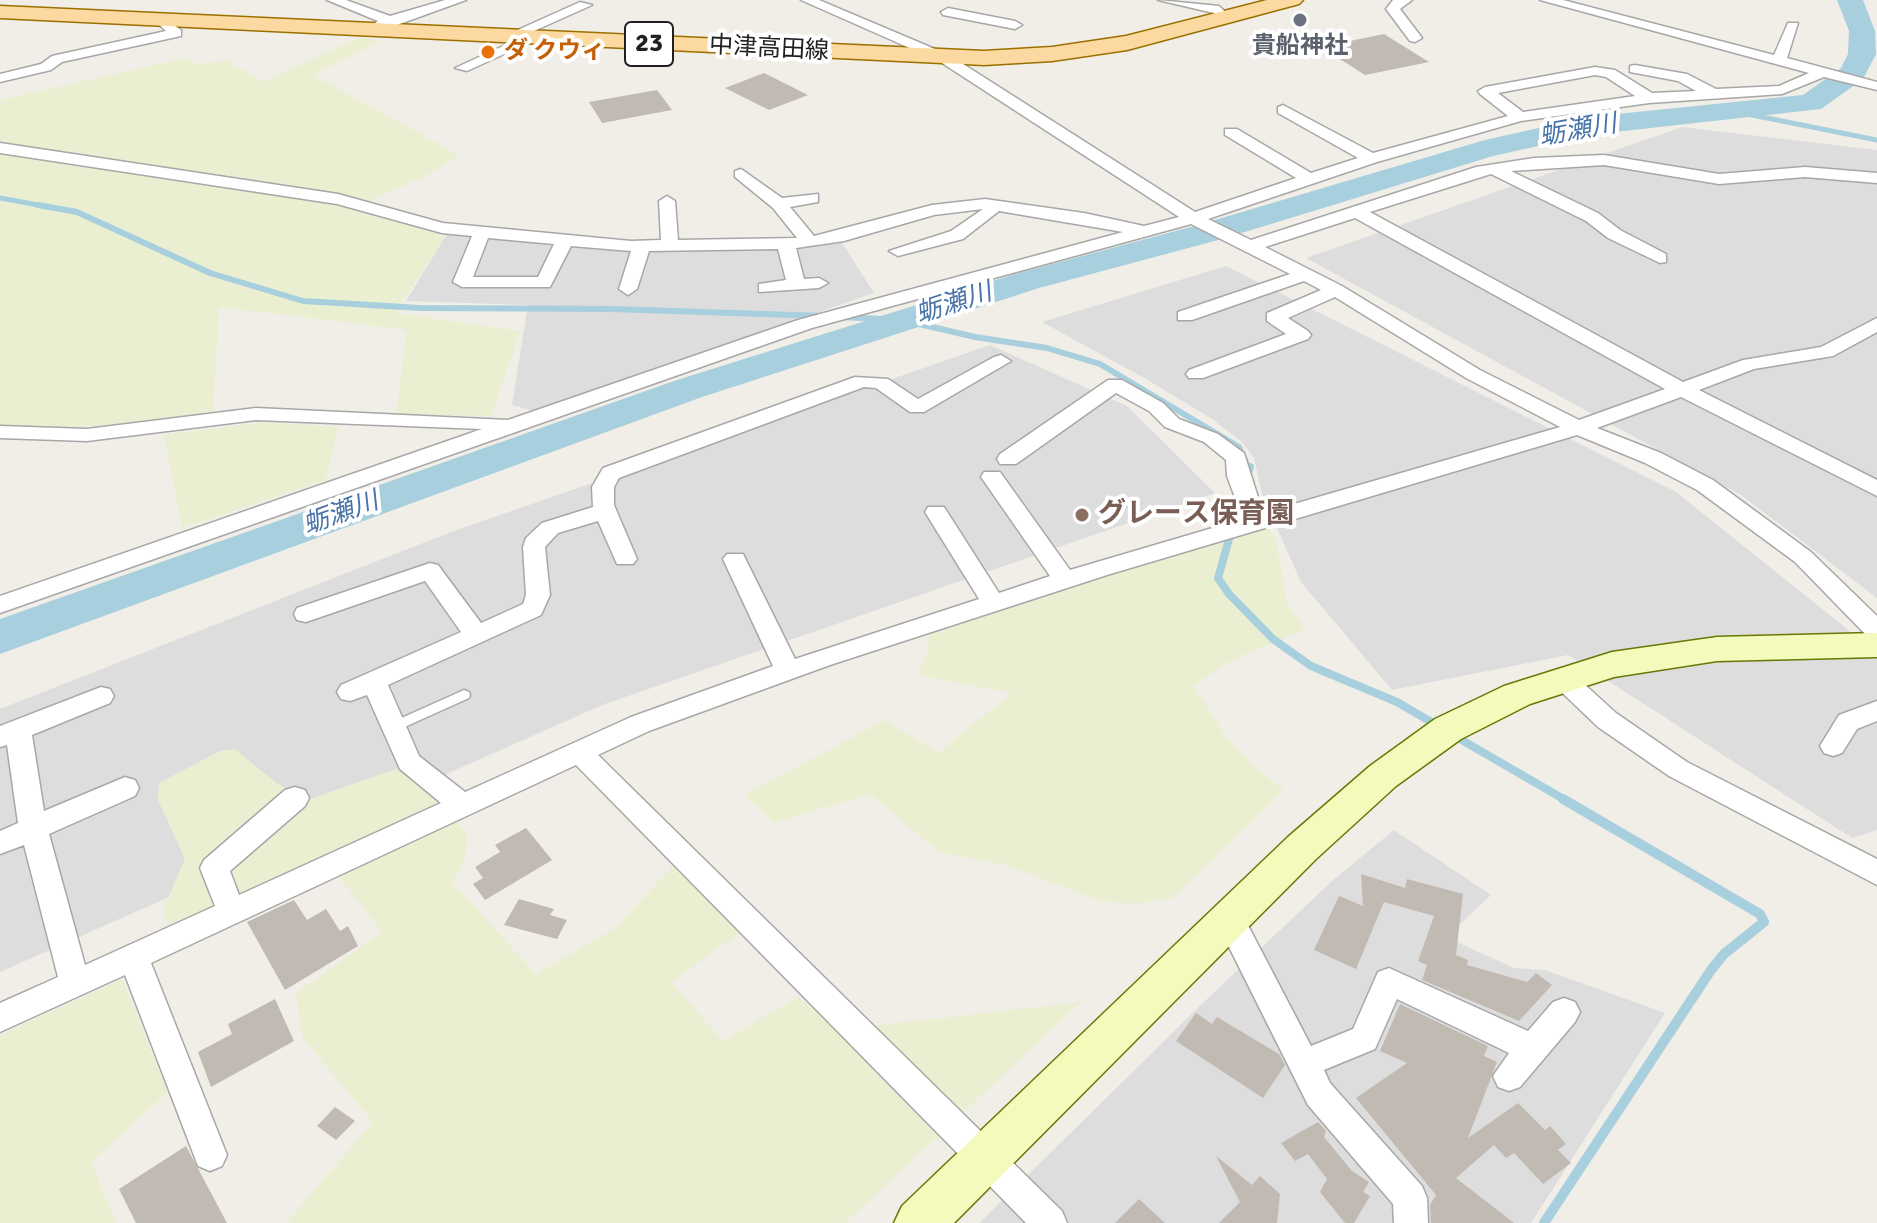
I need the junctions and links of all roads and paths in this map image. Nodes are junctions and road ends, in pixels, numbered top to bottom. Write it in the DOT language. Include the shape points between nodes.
graph roads {
  1 [pos="334,0"];
  2 [pos="459,0"];
  3 [pos="808,0"];
  4 [pos="958,0"];
  5 [pos="1165,0"];
  6 [pos="1292,0"];
  7 [pos="1405,0"];
  8 [pos="1547,0"];
  9 [pos="585,5"];
  10 [pos="1222,9"];
  11 [pos="0,12"];
  12 [pos="161,20"];
  13 [pos="1015,25"];
  14 [pos="380,26"];
  15 [pos="1793,26"];
  16 [pos="935,29"];
  17 [pos="509,37"];
  18 [pos="533,38"];
  19 [pos="1415,38"];
  20 [pos="944,58"];
  21 [pos="1779,61"];
  22 [pos="462,68"];
  23 [pos="1635,69"];
  24 [pos="1822,72"];
  25 [pos="0,78"];
  26 [pos="1877,86"];
  27 [pos="1713,94"];
  28 [pos="1649,98"];
  29 [pos="1283,110"];
  30 [pos="1520,117"];
  31 [pos="1308,124"];
  32 [pos="1231,132"];
  33 [pos="1277,132"];
  34 [pos="0,148"];
  35 [pos="1371,159"];
  36 [pos="1492,168"];
  37 [pos="741,174"];
  38 [pos="1877,178"];
  39 [pos="1309,179"];
  40 [pos="1025,187"];
  41 [pos="931,188"];
  42 [pos="812,198"];
  43 [pos="667,201"];
  44 [pos="779,204"];
  45 [pos="1005,205"];
  46 [pos="950,207"];
  47 [pos="1357,212"];
  48 [pos="1195,219"];
  49 [pos="1140,231"];
  50 [pos="482,232"];
  51 [pos="565,240"];
  52 [pos="810,242"];
  53 [pos="786,244"];
  54 [pos="1248,244"];
  55 [pos="642,246"];
  56 [pos="670,247"];
  57 [pos="913,253"];
  58 [pos="1660,258"];
  59 [pos="1306,274"];
  60 [pos="819,283"];
  61 [pos="796,285"];
  62 [pos="765,288"];
  63 [pos="628,289"];
  64 [pos="1336,290"];
  65 [pos="1185,316"];
  66 [pos="1877,324"];
  67 [pos="1001,361"];
  68 [pos="1196,374"];
  69 [pos="1683,390"];
  70 [pos="511,425"];
  71 [pos="1578,428"];
  72 [pos="0,432"];
  73 [pos="1008,459"];
  74 [pos="992,477"];
  75 [pos="1877,489"];
  76 [pos="605,511"];
  77 [pos="936,512"];
  78 [pos="1256,524"];
  79 [pos="625,559"];
  80 [pos="735,559"];
  81 [pos="1065,580"];
  82 [pos="993,603"];
  83 [pos="0,605"];
  84 [pos="306,614"];
  85 [pos="1877,631"];
  86 [pos="476,634"];
  87 [pos="1877,645"];
  88 [pos="788,671"];
  89 [pos="1562,678"];
  90 [pos="464,695"];
  91 [pos="101,696"];
  92 [pos="1877,711"];
  93 [pos="393,727"];
  94 [pos="9,734"];
  95 [pos="1833,746"];
  96 [pos="579,752"];
  97 [pos="125,788"];
  98 [pos="295,798"];
  99 [pos="462,805"];
  100 [pos="33,828"];
  101 [pos="0,843"];
  102 [pos="1877,873"];
  103 [pos="231,910"];
  104 [pos="1230,919"];
  105 [pos="133,956"];
  106 [pos="75,984"];
  107 [pos="1564,1012"];
  108 [pos="0,1018"];
  109 [pos="1532,1048"];
  110 [pos="1302,1064"];
  111 [pos="1509,1076"];
  112 [pos="210,1155"];
  113 [pos="985,1159"];
  114 [pos="919,1223"];
  115 [pos="1050,1223"];
  116 [pos="1411,1223"];
  1 -- 14 [label="street"];
  2 -- 14 [label="street"];
  3 -- 16 [label="street"];
  4 -- 16 [label="street"];
  5 -- 10 [label="street"];
  6 -- 10 [label="main road, 中津高田線 / 23"];
  7 -- 19 [label="street" via="1393,9"];
  8 -- 21 [label="street"];
  9 -- 17 [label="street"];
  10 -- 20 [label="main road, 中津高田線 / 23" via="1082,50"];
  11 -- 12 [label="main road, 中津高田線 / 23"];
  12 -- 14 [label="main road, 中津高田線 / 23"];
  12 -- 25 [label="street" via="176,33 57,59 46,67"];
  13 -- 16 [label="street"];
  14 -- 17 [label="main road, 中津高田線 / 23"];
  15 -- 21 [label="street"];
  16 -- 20 [label="street"];
  17 -- 18 [label="main road, 中津高田線 / 23"];
  18 -- 20 [label="main road, 中津高田線 / 23"];
  18 -- 22 [label="street"];
  20 -- 48 [label="street"];
  21 -- 24 [label="street"];
  23 -- 27 [label="street" via="1682,77"];
  24 -- 26 [label="street"];
  24 -- 27 [label="street" via="1782,90"];
  27 -- 28 [label="street"];
  28 -- 30 [label="street"];
  28 -- 30 [label="street" via="1610,73 1595,71 1485,91"];
  29 -- 31 [label="street"];
  30 -- 35 [label="street"];
  31 -- 33 [label="street"];
  31 -- 35 [label="street"];
  32 -- 39 [label="street"];
  34 -- 50 [label="street" via="338,199 426,225"];
  35 -- 39 [label="street"];
  36 -- 38 [label="street" via="1604,160 1719,179 1805,172"];
  36 -- 47 [label="street"];
  36 -- 58 [label="street" via="1592,217"];
  37 -- 44 [label="street"];
  39 -- 48 [label="street"];
  40 -- 45 [label="street"];
  41 -- 46 [label="street"];
  42 -- 44 [label="street"];
  43 -- 56 [label="street"];
  44 -- 52 [label="street"];
  45 -- 46 [label="street"];
  45 -- 49 [label="street"];
  45 -- 57 [label="street" via="957,235"];
  46 -- 52 [label="street"];
  47 -- 54 [label="street"];
  47 -- 69 [label="street"];
  48 -- 49 [label="street"];
  48 -- 54 [label="street"];
  49 -- 70 [label="street" via="805,324"];
  50 -- 51 [label="street"];
  50 -- 51 [label="street" via="462,282 544,283"];
  51 -- 55 [label="street"];
  52 -- 53 [label="street"];
  53 -- 56 [label="street"];
  53 -- 61 [label="street"];
  54 -- 59 [label="street"];
  55 -- 56 [label="street"];
  55 -- 63 [label="street"];
  59 -- 64 [label="street"];
  59 -- 65 [label="street"];
  60 -- 61 [label="street"];
  61 -- 62 [label="street"];
  64 -- 68 [label="street" via="1274,317 1301,335"];
  64 -- 71 [label="street" via="1473,374"];
  66 -- 69 [label="street" via="1826,352 1750,364"];
  67 -- 76 [label="street" via="917,408 881,383 862,381 611,473 603,487"];
  69 -- 71 [label="street"];
  69 -- 75 [label="street"];
  70 -- 72 [label="street" via="256,414 87,435"];
  70 -- 83 [label="street"];
  71 -- 78 [label="street"];
  71 -- 85 [label="street" via="1705,485 1803,557"];
  73 -- 78 [label="street" via="1115,384 1156,407 1172,423 1211,438 1236,458"];
  74 -- 81 [label="street"];
  76 -- 79 [label="street"];
  76 -- 86 [label="street" via="540,535 534,547 538,595 533,609"];
  77 -- 82 [label="street"];
  78 -- 81 [label="street"];
  80 -- 88 [label="street"];
  81 -- 82 [label="street"];
  82 -- 88 [label="street"];
  84 -- 86 [label="street" via="430,571"];
  86 -- 93 [label="street" via="361,687"];
  87 -- 89 [label="street" via="1701,651"];
  88 -- 96 [label="street" via="640,724"];
  89 -- 102 [label="street" via="1615,726 1678,769"];
  89 -- 104 [label="street" via="1482,710 1429,742 1359,796"];
  90 -- 93 [label="lane"];
  91 -- 94 [label="street"];
  92 -- 95 [label="street" via="1848,722"];
  93 -- 99 [label="street" via="409,762"];
  94 -- 100 [label="street"];
  96 -- 99 [label="street"];
  96 -- 113 [label="street"];
  97 -- 100 [label="street"];
  98 -- 103 [label="street" via="214,868"];
  99 -- 103 [label="street"];
  100 -- 101 [label="street"];
  100 -- 106 [label="street"];
  103 -- 105 [label="street"];
  104 -- 110 [label="street"];
  104 -- 113 [label="street"];
  105 -- 106 [label="street"];
  105 -- 112 [label="street"];
  106 -- 108 [label="street"];
  107 -- 109 [label="street"];
  109 -- 110 [label="street" via="1389,981 1364,1039"];
  109 -- 111 [label="street"];
  110 -- 116 [label="street" via="1319,1094 1410,1198"];
  113 -- 114 [label="street"];
  113 -- 115 [label="street"];
}
